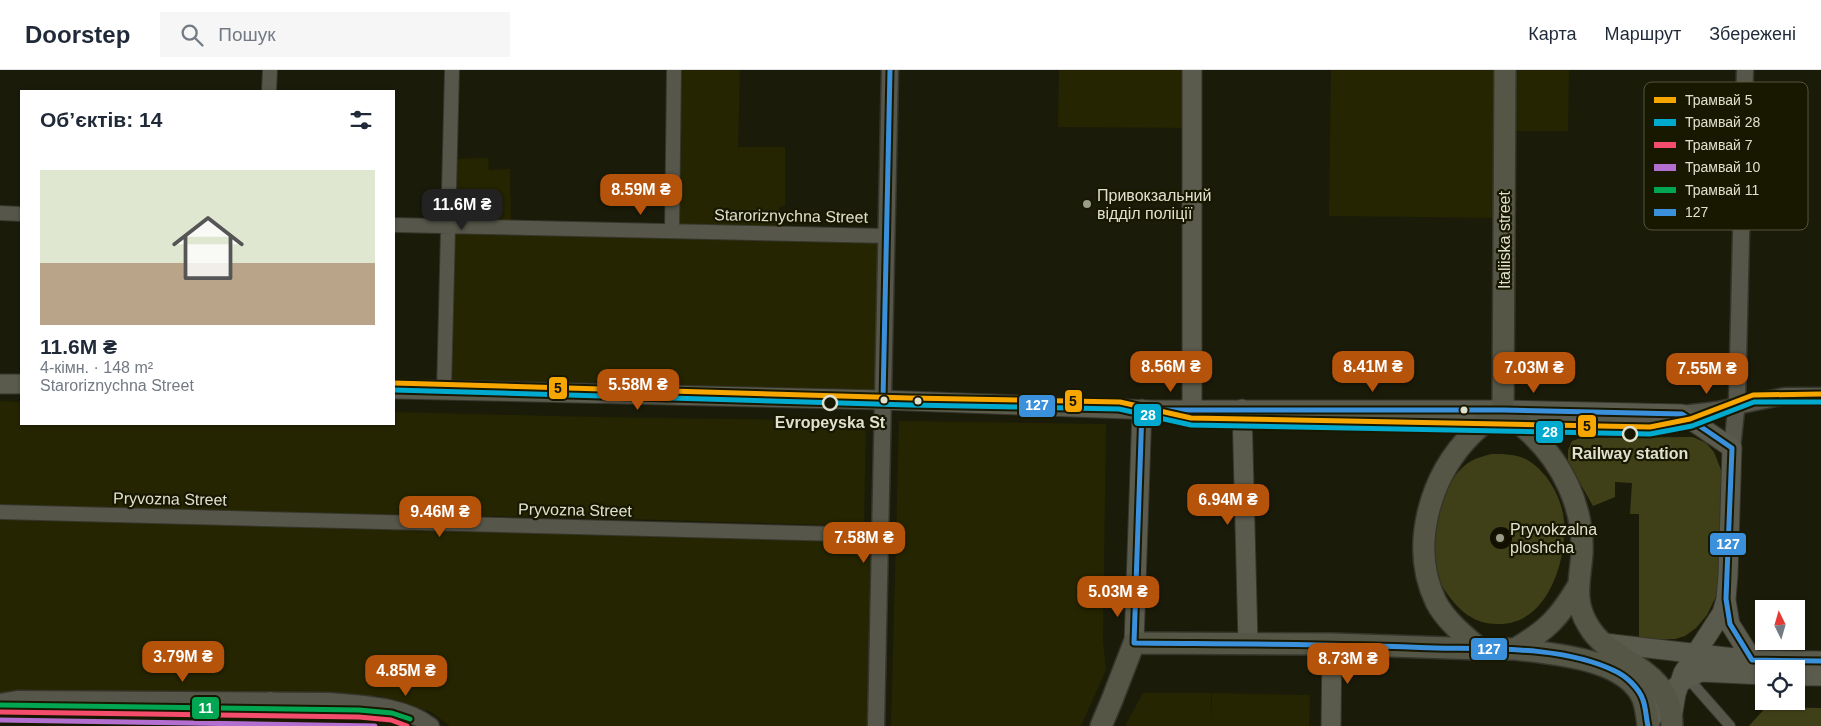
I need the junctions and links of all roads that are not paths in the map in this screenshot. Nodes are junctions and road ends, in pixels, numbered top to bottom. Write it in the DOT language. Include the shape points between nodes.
graph roads {
  1 [pos="270,70"];
  2 [pos="452,70"];
  3 [pos="674,70"];
  4 [pos="890,70"];
  5 [pos="1192,70"];
  6 [pos="1505,70"];
  7 [pos="269,90"];
  8 [pos="0,213"];
  9 [pos="20,214"];
  10 [pos="395,224"];
  11 [pos="448,226"];
  12 [pos="1740,230"];
  13 [pos="672,231"];
  14 [pos="887,236"];
  15 [pos="0,384"];
  16 [pos="20,384"];
  17 [pos="395,389"];
  18 [pos="444,390"];
  19 [pos="1821,396"];
  20 [pos="884,400"];
  21 [pos="1736,406"];
  22 [pos="1142,409"];
  23 [pos="1242,409"];
  24 [pos="1192,410"];
  25 [pos="1503,410"];
  26 [pos="1682,414"];
  27 [pos="1732,448"];
  28 [pos="0,512"];
  29 [pos="880,535"];
  30 [pos="1578,586"];
  31 [pos="1726,599"];
  32 [pos="1134,643"];
  33 [pos="1248,643"];
  34 [pos="1604,643"];
  35 [pos="1332,644"];
  36 [pos="1480,649"];
  37 [pos="1515,649"];
  38 [pos="1695,652"];
  39 [pos="1821,660"];
  40 [pos="1805,663"];
  41 [pos="1755,664"];
  42 [pos="1755,669"];
  43 [pos="1755,670"];
  44 [pos="1805,676"];
  45 [pos="1821,676"];
  46 [pos="1679,683"];
  47 [pos="1,702"];
  48 [pos="270,704"];
  49 [pos="330,704"];
  50 [pos="1672,722"];
  51 [pos="1648,725"];
  52 [pos="270,726"];
  53 [pos="330,726"];
  54 [pos="431,726"];
  55 [pos="876,726"];
  56 [pos="1101,726"];
  57 [pos="1331,726"];
  58 [pos="1730,726"];
  1 -- 7 [label="street"];
  2 -- 11 [label="street"];
  3 -- 13 [label="street"];
  4 -- 14 [label="street"];
  5 -- 24 [label="main road"];
  6 -- 25 [label="main road, Italiiska street"];
  8 -- 9 [label="street"];
  10 -- 11 [label="street, Staroriznychna Street"];
  11 -- 13 [label="street, Staroriznychna Street"];
  11 -- 18 [label="street"];
  12 -- 21 [label="street"];
  13 -- 14 [label="street, Staroriznychna Street"];
  14 -- 20 [label="street"];
  15 -- 16 [label="main road"];
  17 -- 18 [label="main road"];
  18 -- 20 [label="main road"];
  19 -- 21 [label="street" via="1785,396"];
  20 -- 22 [label="main road"];
  20 -- 29 [label="street"];
  21 -- 26 [label="street"];
  21 -- 27 [label="street"];
  22 -- 24 [label="main road"];
  22 -- 32 [label="main road"];
  23 -- 24 [label="main road"];
  23 -- 25 [label="main road"];
  23 -- 33 [label="main road"];
  25 -- 26 [label="main road"];
  25 -- 30 [label="main road" via="1548,452 1575,500 1581,526 1582,554"];
  25 -- 36 [label="main road" via="1471,434 1448,465 1428,508 1424,534 1426,566 1436,602 1446,617"];
  26 -- 27 [label="main road"];
  27 -- 31 [label="main road"];
  28 -- 29 [label="street, Pryvozna Street"];
  29 -- 55 [label="street"];
  30 -- 34 [label="main road" via="1587,625"];
  30 -- 37 [label="main road" via="1556,619"];
  31 -- 38 [label="main road" via="1722,613"];
  31 -- 41 [label="main road" via="1730,624"];
  32 -- 33 [label="main road"];
  32 -- 56 [label="main road"];
  33 -- 35 [label="main road"];
  34 -- 38 [label="main road"];
  34 -- 46 [label="main road" via="1653,679"];
  35 -- 36 [label="main road"];
  35 -- 57 [label="main road"];
  36 -- 37 [label="main road"];
  37 -- 51 [label="main road" via="1555,654 1616,671 1638,690"];
  38 -- 42 [label="main road"];
  38 -- 46 [label="main road"];
  39 -- 40 [label="main road"];
  43 -- 46 [label="main road" via="1702,672"];
  44 -- 45 [label="main road"];
  46 -- 50 [label="main road"];
  46 -- 51 [label="main road"];
  46 -- 58 [label="street"];
  47 -- 48 [label="street" via="18,699"];
  48 -- 49 [label="street"];
  48 -- 52 [label="street"];
  49 -- 53 [label="street"];
  49 -- 54 [label="street" via="365,705 407,713"];
}
